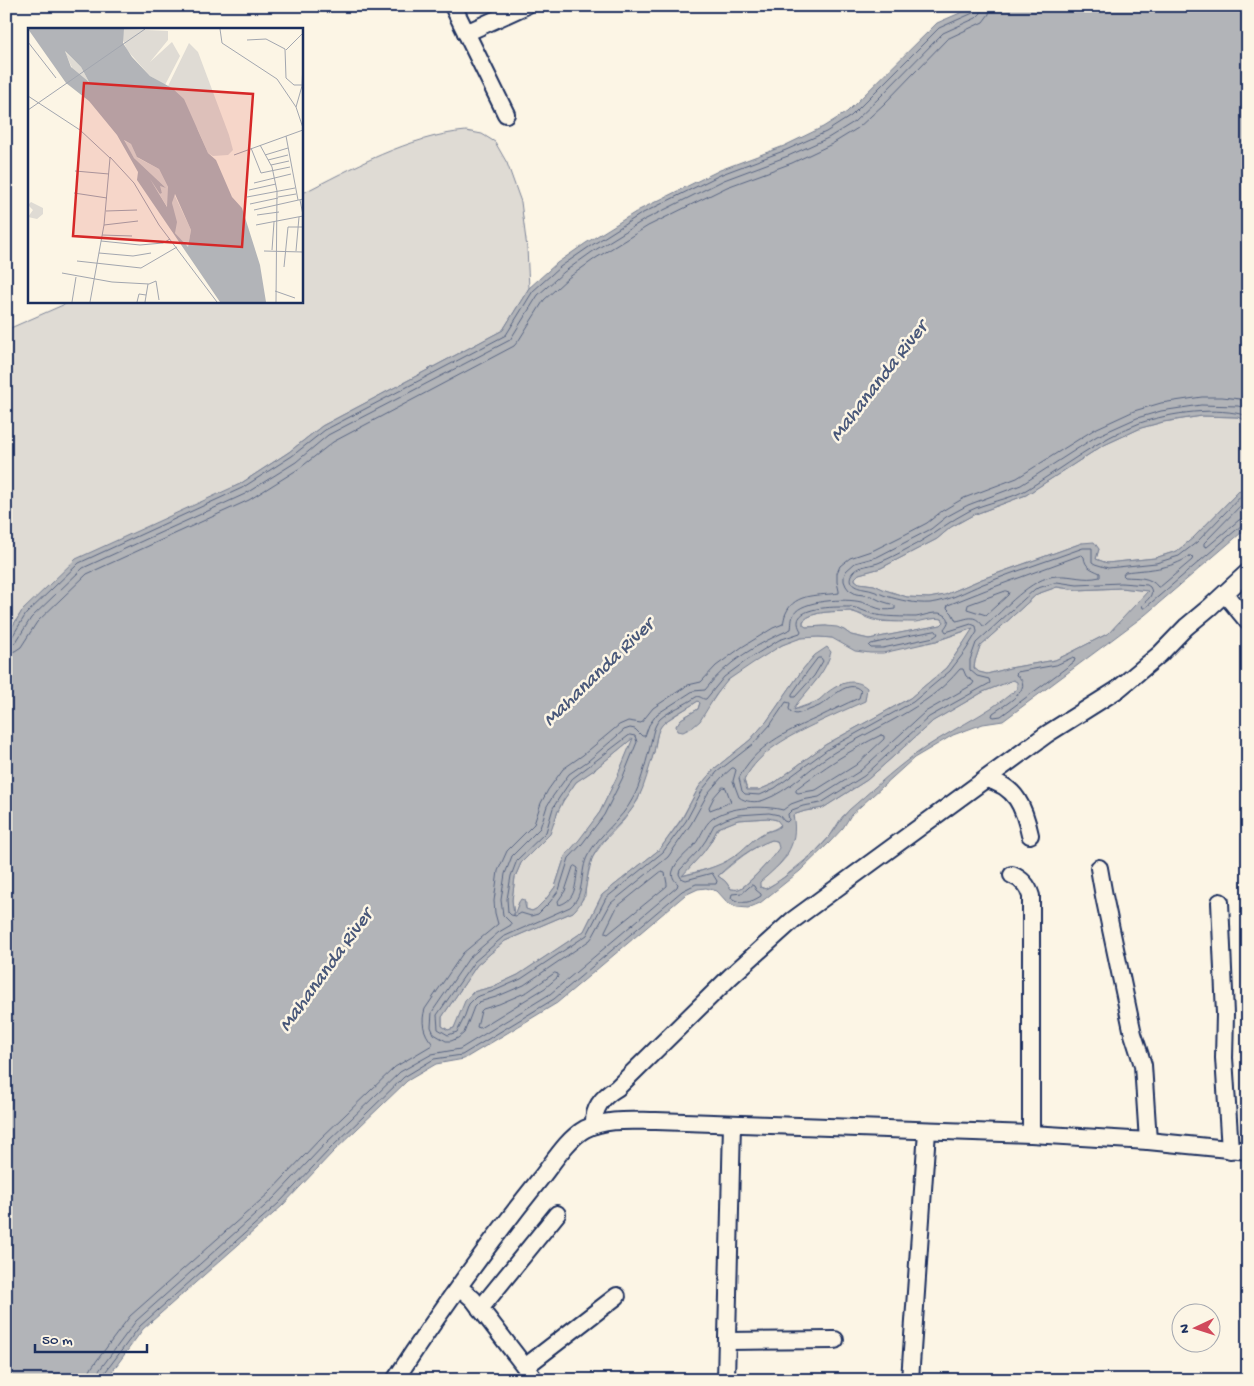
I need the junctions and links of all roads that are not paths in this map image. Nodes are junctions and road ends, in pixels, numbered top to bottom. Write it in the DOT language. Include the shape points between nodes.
graph roads {
  1 [pos="453,6"];
  2 [pos="525,6"];
  3 [pos="466,33"];
  4 [pos="506,114"];
  5 [pos="1248,572"];
  6 [pos="1225,594"];
  7 [pos="1248,622"];
  8 [pos="986,779"];
  9 [pos="1030,834"];
  10 [pos="1099,868"];
  11 [pos="1012,875"];
  12 [pos="1220,902"];
  13 [pos="732,1124"];
  14 [pos="594,1125"];
  15 [pos="927,1131"];
  16 [pos="1031,1134"];
  17 [pos="1148,1141"];
  18 [pos="1230,1150"];
  19 [pos="1248,1151"];
  20 [pos="557,1214"];
  21 [pos="459,1287"];
  22 [pos="617,1296"];
  23 [pos="480,1309"];
  24 [pos="835,1340"];
  25 [pos="727,1341"];
  26 [pos="528,1375"];
  27 [pos="395,1380"];
  28 [pos="726,1380"];
  29 [pos="910,1380"];
  1 -- 3 [label="street"];
  2 -- 3 [label="street"];
  3 -- 4 [label="street"];
  5 -- 6 [label="street"];
  6 -- 7 [label="street"];
  6 -- 8 [label="street" via="1118,690 1047,734"];
  8 -- 9 [label="street" via="1011,791 1025,813"];
  8 -- 14 [label="street" via="793,920 605,1096 596,1108"];
  10 -- 17 [label="street" via="1133,1034 1143,1065"];
  11 -- 16 [label="street" via="1025,884 1030,896"];
  12 -- 18 [label="street"];
  13 -- 14 [label="street" via="624,1121"];
  13 -- 15 [label="street"];
  13 -- 25 [label="street"];
  14 -- 21 [label="street" via="572,1139"];
  15 -- 16 [label="street"];
  15 -- 29 [label="street"];
  16 -- 17 [label="street"];
  17 -- 18 [label="street"];
  18 -- 19 [label="street"];
  20 -- 23 [label="street"];
  21 -- 23 [label="street"];
  21 -- 27 [label="street"];
  22 -- 26 [label="street"];
  23 -- 26 [label="street"];
  24 -- 25 [label="street"];
  25 -- 28 [label="street"];
}
